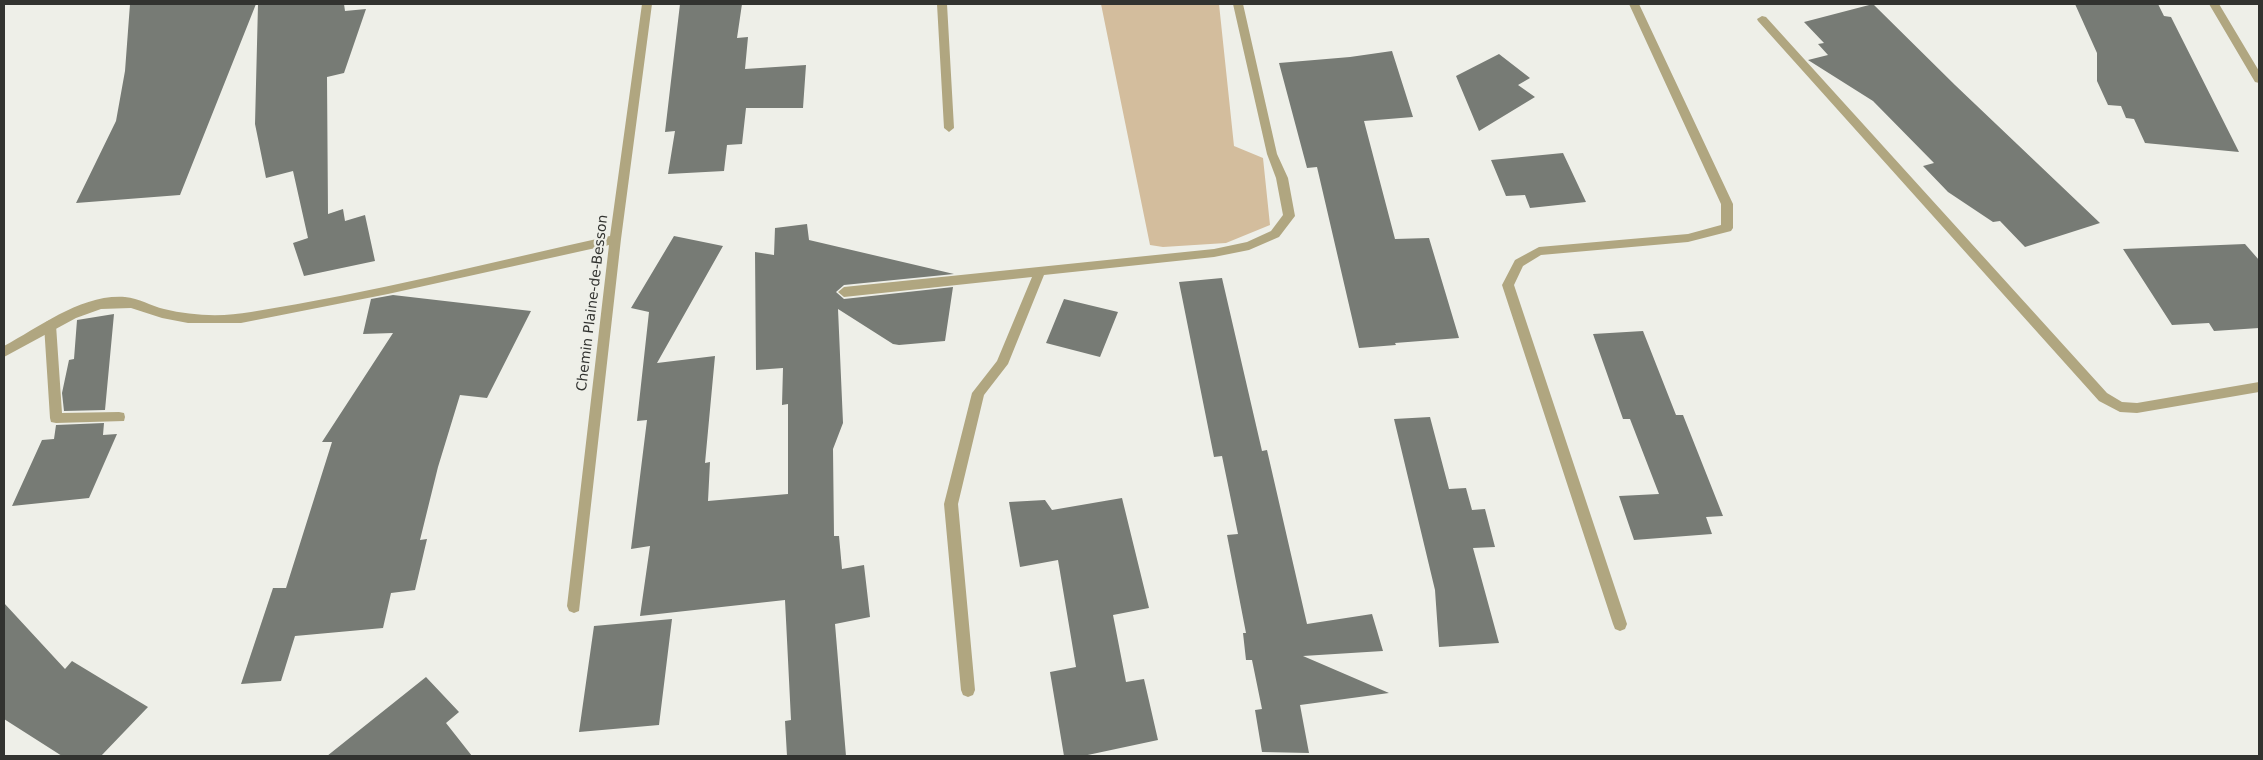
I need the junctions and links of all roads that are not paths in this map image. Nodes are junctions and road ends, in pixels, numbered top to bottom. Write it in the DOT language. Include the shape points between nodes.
graph roads {
  1 [pos="647,4"];
  2 [pos="942,4"];
  3 [pos="1238,4"];
  4 [pos="1634,4"];
  5 [pos="2214,4"];
  6 [pos="1762,19"];
  7 [pos="2259,79"];
  8 [pos="949,128"];
  9 [pos="615,239"];
  10 [pos="1040,271"];
  11 [pos="844,292"];
  12 [pos="50,325"];
  13 [pos="4,352"];
  14 [pos="2259,387"];
  15 [pos="119,417"];
  16 [pos="574,606"];
  17 [pos="1620,624"];
  18 [pos="968,690"];
  1 -- 9 [label="street, Chemin Plaine-de-Besson"];
  2 -- 8 [label="street"];
  3 -- 10 [label="street" via="1289,216 1275,234 1249,246 1214,253"];
  4 -- 17 [label="street" via="1727,204 1727,228 1688,238 1539,251 1519,263 1508,285"];
  5 -- 7 [label="street"];
  6 -- 14 [label="street" via="2103,398 2120,407 2137,408"];
  9 -- 12 [label="street" via="249,317 167,315 142,305 118,302 86,308"];
  9 -- 16 [label="street, Chemin Plaine-de-Besson"];
  10 -- 11 [label="street"];
  10 -- 18 [label="street" via="1002,364 978,393 951,504"];
  12 -- 13 [label="street"];
  12 -- 15 [label="street" via="56,418"];
}
